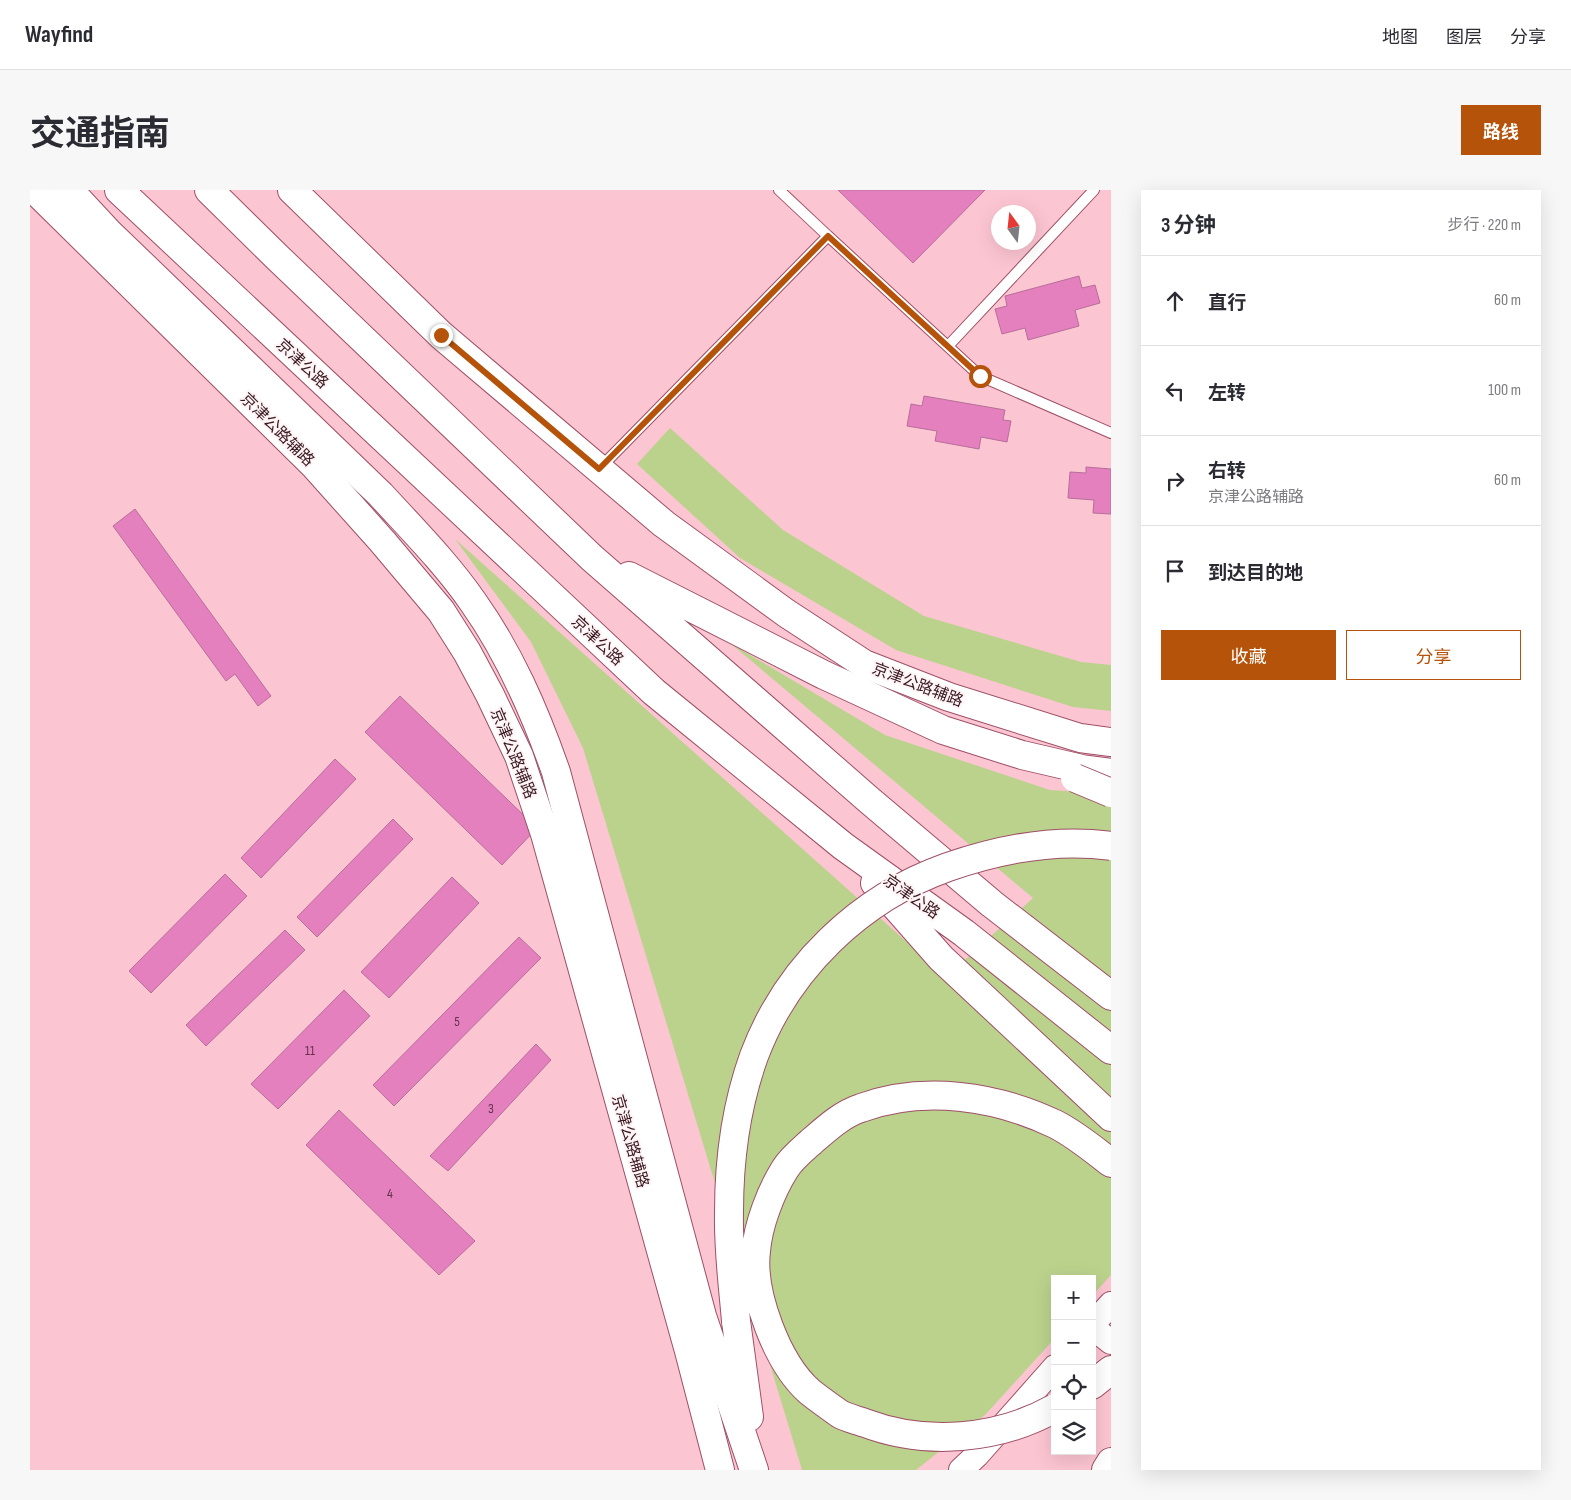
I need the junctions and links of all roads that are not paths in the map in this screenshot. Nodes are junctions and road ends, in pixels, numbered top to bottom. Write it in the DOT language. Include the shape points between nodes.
graph roads {
  1 [pos="35,190"];
  2 [pos="69,190"];
  3 [pos="120,190"];
  4 [pos="208,190"];
  5 [pos="292,190"];
  6 [pos="1094,190"];
  7 [pos="784,191"];
  8 [pos="828,236"];
  9 [pos="948,346"];
  10 [pos="1111,432"];
  11 [pos="599,469"];
  12 [pos="592,558"];
  13 [pos="1111,742"];
  14 [pos="1111,773"];
  15 [pos="1078,774"];
  16 [pos="1111,793"];
  17 [pos="843,846"];
  18 [pos="1111,846"];
  19 [pos="1111,996"];
  20 [pos="1111,1050"];
  21 [pos="1111,1117"];
  22 [pos="1111,1163"];
  23 [pos="1111,1304"];
  24 [pos="1098,1336"];
  25 [pos="1111,1370"];
  26 [pos="1051,1371"];
  27 [pos="1096,1382"];
  28 [pos="1051,1393"];
  29 [pos="1052,1410"];
  30 [pos="1111,1462"];
  31 [pos="720,1470"];
  32 [pos="754,1470"];
  33 [pos="759,1470"];
  34 [pos="961,1470"];
  35 [pos="980,1470"];
  36 [pos="1106,1470"];
  1 -- 31 [label="main road, 京津公路辅路" via="320,472 441,611 467,652 519,756 545,834"];
  2 -- 32 [label="main road" via="419,536 473,602 522,684 556,772 702,1316"];
  3 -- 17 [label="main road, 京津公路" via="654,692"];
  4 -- 12 [label="main road"];
  5 -- 11 [label="main road, 京津公路辅路" via="441,335"];
  6 -- 9 [label="lane"];
  7 -- 8 [label="lane"];
  8 -- 9 [label="lane"];
  8 -- 11 [label="lane"];
  9 -- 10 [label="lane" via="980,376"];
  11 -- 13 [label="main road, 京津公路辅路" via="664,524 786,613 864,664 958,700 1080,738"];
  12 -- 15 [label="main road" via="824,675 943,730"];
  12 -- 19 [label="main road" via="992,904"];
  14 -- 15 [label="main road"];
  15 -- 16 [label="main road, bridge"];
  17 -- 20 [label="main road, 京津公路" via="964,933"];
  17 -- 21 [label="main road" via="941,958"];
  18 -- 33 [label="main road, bridge" via="1074,842 1017,848 972,859 920,879 881,900 848,924 796,979 776,1010 754,1056 741,1104 735,1135 729,1211 736,1321"];
  22 -- 29 [label="main road, bridge" via="1056,1125 1017,1108 953,1096 920,1096 888,1100 860,1108 842,1118 810,1142 785,1168 767,1204 756,1251 757,1285 768,1329 808,1391 842,1415 882,1430 939,1438 990,1433"];
  23 -- 24 [label="street"];
  25 -- 27 [label="main road"];
  26 -- 34 [label="street"];
  28 -- 35 [label="street"];
  30 -- 36 [label="main road"];
}
